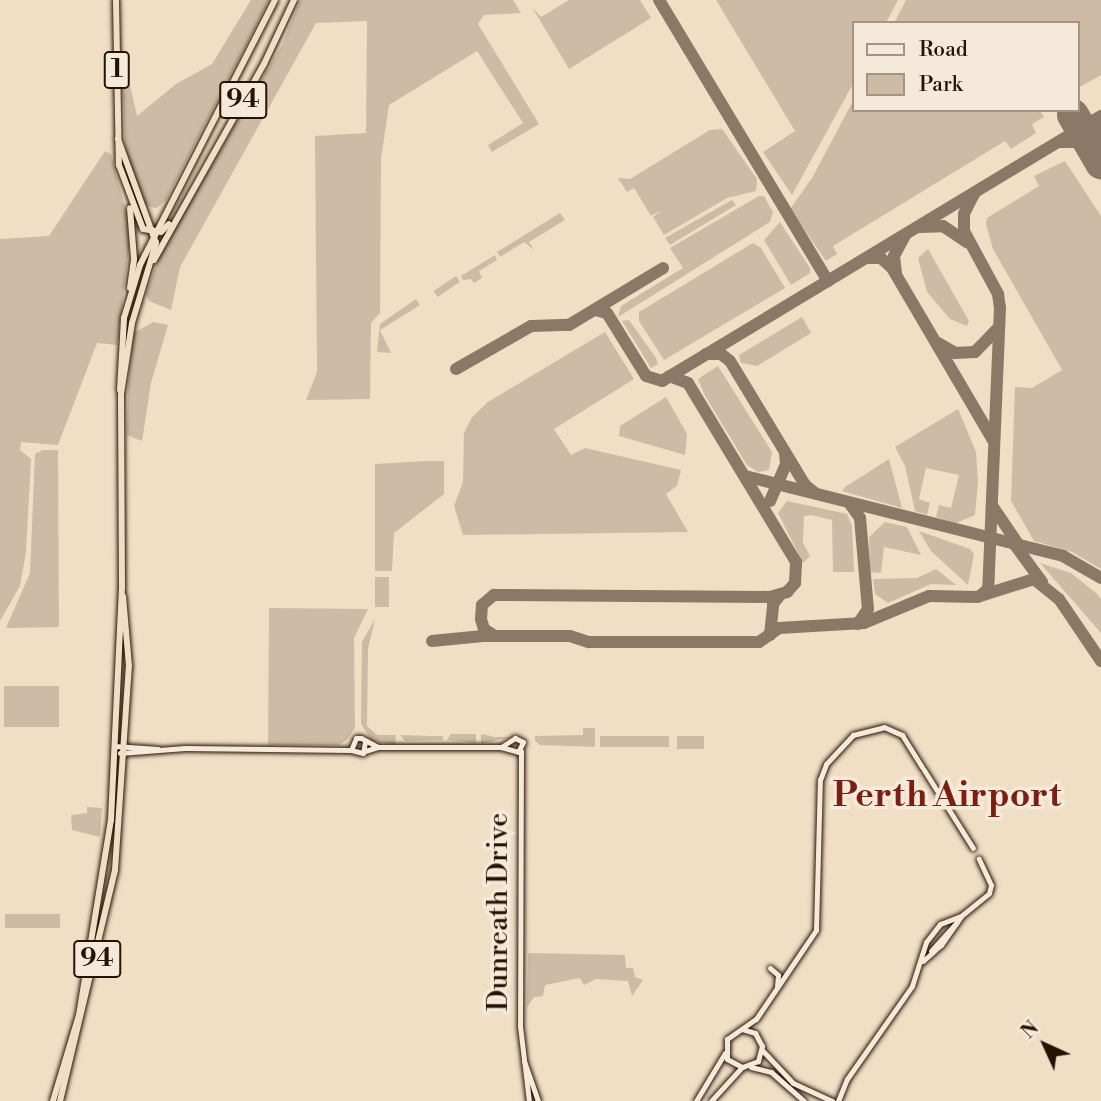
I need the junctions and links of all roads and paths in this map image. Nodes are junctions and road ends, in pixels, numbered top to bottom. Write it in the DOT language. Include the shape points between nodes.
graph roads {
  1 [pos="116,0"];
  2 [pos="275,0"];
  3 [pos="294,0"];
  4 [pos="118,139"];
  5 [pos="129,200"];
  6 [pos="184,205"];
  7 [pos="167,207"];
  8 [pos="145,209"];
  9 [pos="155,232"];
  10 [pos="151,267"];
  11 [pos="127,304"];
  12 [pos="121,394"];
  13 [pos="122,587"];
  14 [pos="365,741"];
  15 [pos="351,742"];
  16 [pos="510,742"];
  17 [pos="378,747"];
  18 [pos="501,747"];
  19 [pos="337,748"];
  20 [pos="115,749"];
  21 [pos="125,749"];
  22 [pos="351,750"];
  23 [pos="513,750"];
  24 [pos="365,751"];
  25 [pos="521,751"];
  26 [pos="519,763"];
  27 [pos="973,848"];
  28 [pos="979,859"];
  29 [pos="959,919"];
  30 [pos="926,954"];
  31 [pos="770,968"];
  32 [pos="918,969"];
  33 [pos="769,1001"];
  34 [pos="743,1029"];
  35 [pos="762,1050"];
  36 [pos="725,1053"];
  37 [pos="524,1061"];
  38 [pos="745,1067"];
  39 [pos="821,1100"];
  40 [pos="53,1101"];
  41 [pos="60,1101"];
  42 [pos="529,1101"];
  43 [pos="538,1101"];
  44 [pos="696,1101"];
  45 [pos="712,1101"];
  46 [pos="804,1101"];
  47 [pos="835,1101"];
  1 -- 4 [label="highway, 1"];
  2 -- 7 [label="highway, 94"];
  3 -- 6 [label="highway, 94" via="264,64"];
  4 -- 5 [label="highway, 1" via="119,165"];
  4 -- 8 [label="highway, 1"];
  5 -- 9 [label="highway" via="144,229"];
  5 -- 11 [label="highway, 1" via="134,259"];
  6 -- 9 [label="highway" via="166,229"];
  6 -- 10 [label="highway, 94"];
  7 -- 8 [label="highway" via="158,214"];
  7 -- 9 [label="highway, 94"];
  8 -- 9 [label="highway, 1"];
  9 -- 10 [label="highway"];
  9 -- 11 [label="highway, 94"];
  10 -- 12 [label="highway, 94" via="132,323"];
  11 -- 12 [label="highway, 94" via="118,378"];
  12 -- 13 [label="highway, 94"];
  13 -- 20 [label="highway, 94"];
  13 -- 21 [label="highway, 94" via="129,666"];
  14 -- 15 [label="main road"];
  14 -- 17 [label="main road"];
  14 -- 24 [label="main road"];
  15 -- 19 [label="main road"];
  15 -- 22 [label="main road"];
  16 -- 18 [label="main road"];
  16 -- 23 [label="main road, Dunreath Drive"];
  16 -- 25 [label="main road" via="521,739"];
  17 -- 18 [label="main road"];
  17 -- 24 [label="main road"];
  18 -- 23 [label="main road"];
  19 -- 21 [label="main road"];
  19 -- 22 [label="main road"];
  20 -- 21 [label="main road"];
  20 -- 40 [label="highway, 94" via="111,820 88,965"];
  21 -- 41 [label="highway, 94" via="115,870"];
  22 -- 24 [label="main road"];
  23 -- 25 [label="main road"];
  23 -- 26 [label="main road, Dunreath Drive"];
  25 -- 26 [label="main road, Dunreath Drive"];
  26 -- 37 [label="main road, Dunreath Drive"];
  27 -- 33 [label="main road" via="902,735 884,727 858,733 824,768 818,921"];
  28 -- 29 [label="main road" via="991,891"];
  29 -- 30 [label="main road"];
  29 -- 30 [label="main road" via="947,923"];
  30 -- 32 [label="main road"];
  30 -- 32 [label="main road"];
  31 -- 33 [label="main road" via="779,980"];
  32 -- 47 [label="main road" via="901,1004"];
  33 -- 34 [label="main road"];
  34 -- 35 [label="main road" via="758,1036"];
  34 -- 36 [label="main road" via="729,1035"];
  35 -- 38 [label="main road" via="758,1061"];
  35 -- 39 [label="main road" via="793,1083"];
  36 -- 38 [label="main road" via="731,1063"];
  36 -- 44 [label="main road"];
  37 -- 42 [label="main road, Dunreath Drive"];
  37 -- 43 [label="main road, Dunreath Drive"];
  38 -- 45 [label="main road"];
  38 -- 46 [label="main road" via="771,1072"];
  39 -- 47 [label="main road"];
}
